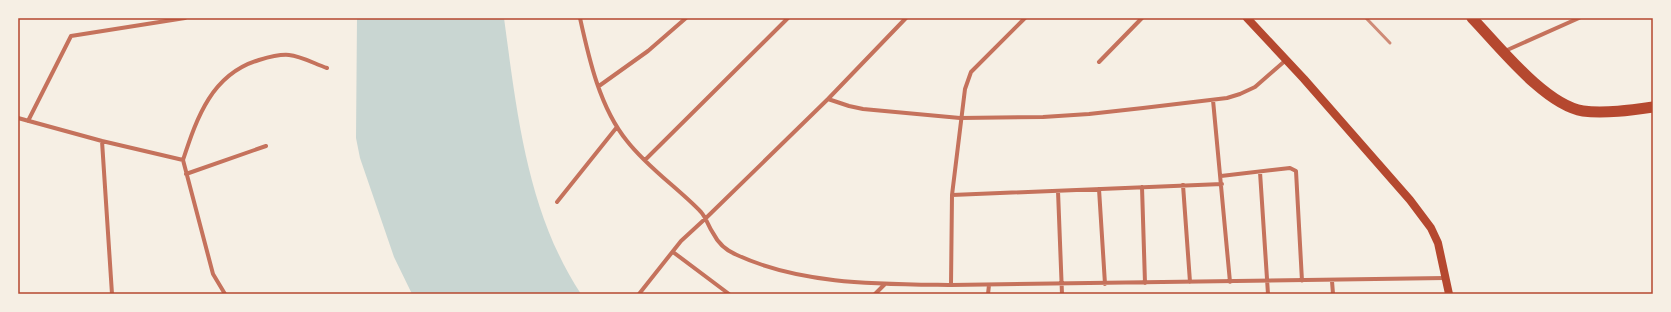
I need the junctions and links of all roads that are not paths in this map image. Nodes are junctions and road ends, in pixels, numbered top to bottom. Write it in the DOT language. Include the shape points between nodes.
graph roads {
  1 [pos="147,18"];
  2 [pos="185,18"];
  3 [pos="580,18"];
  4 [pos="686,18"];
  5 [pos="788,18"];
  6 [pos="906,18"];
  7 [pos="1025,18"];
  8 [pos="1142,18"];
  9 [pos="1247,18"];
  10 [pos="1472,18"];
  11 [pos="1580,18"];
  12 [pos="147,24"];
  13 [pos="1504,51"];
  14 [pos="1286,60"];
  15 [pos="1099,62"];
  16 [pos="327,68"];
  17 [pos="600,86"];
  18 [pos="828,99"];
  19 [pos="1213,100"];
  20 [pos="1653,108"];
  21 [pos="18,118"];
  22 [pos="960,118"];
  23 [pos="28,121"];
  24 [pos="617,126"];
  25 [pos="102,141"];
  26 [pos="266,146"];
  27 [pos="183,160"];
  28 [pos="645,160"];
  29 [pos="1260,172"];
  30 [pos="186,174"];
  31 [pos="1221,176"];
  32 [pos="1222,184"];
  33 [pos="1183,185"];
  34 [pos="1142,187"];
  35 [pos="1099,189"];
  36 [pos="1058,191"];
  37 [pos="952,195"];
  38 [pos="557,202"];
  39 [pos="706,218"];
  40 [pos="673,252"];
  41 [pos="1446,278"];
  42 [pos="1302,281"];
  43 [pos="1332,281"];
  44 [pos="1190,282"];
  45 [pos="1230,282"];
  46 [pos="1268,282"];
  47 [pos="1146,283"];
  48 [pos="884,284"];
  49 [pos="1062,284"];
  50 [pos="1105,284"];
  51 [pos="989,285"];
  52 [pos="951,286"];
  53 [pos="112,294"];
  54 [pos="225,294"];
  55 [pos="638,294"];
  56 [pos="729,294"];
  57 [pos="875,294"];
  58 [pos="988,294"];
  59 [pos="1062,294"];
  60 [pos="1268,294"];
  61 [pos="1333,294"];
  62 [pos="1450,294"];
  1 -- 12 [label="street"];
  2 -- 12 [label="street"];
  3 -- 17 [label="street"];
  4 -- 17 [label="street" via="648,51"];
  5 -- 28 [label="street"];
  6 -- 18 [label="street"];
  7 -- 22 [label="street" via="971,72"];
  8 -- 15 [label="street"];
  9 -- 14 [label="main road"];
  10 -- 13 [label="highway"];
  11 -- 13 [label="street"];
  12 -- 23 [label="street" via="71,36"];
  13 -- 20 [label="highway" via="1538,87 1562,104 1583,111"];
  14 -- 19 [label="street" via="1255,87 1227,98"];
  14 -- 41 [label="main road" via="1414,205 1431,228 1438,243"];
  16 -- 27 [label="street" via="291,55 268,57 240,68 216,86 203,107"];
  17 -- 24 [label="street"];
  18 -- 22 [label="street" via="864,109"];
  18 -- 39 [label="street"];
  19 -- 22 [label="street" via="1089,114"];
  19 -- 31 [label="street"];
  21 -- 23 [label="street"];
  22 -- 37 [label="street"];
  23 -- 25 [label="street"];
  24 -- 28 [label="street"];
  24 -- 38 [label="street"];
  25 -- 27 [label="street"];
  25 -- 53 [label="street"];
  26 -- 30 [label="street"];
  27 -- 30 [label="street"];
  28 -- 39 [label="street"];
  29 -- 31 [label="street"];
  29 -- 42 [label="street" via="1290,168 1296,171"];
  29 -- 46 [label="street"];
  30 -- 54 [label="street" via="213,274"];
  31 -- 32 [label="street"];
  32 -- 33 [label="street"];
  32 -- 45 [label="street"];
  33 -- 34 [label="street"];
  33 -- 44 [label="street"];
  34 -- 35 [label="street"];
  34 -- 47 [label="street"];
  35 -- 36 [label="street"];
  35 -- 50 [label="street"];
  36 -- 37 [label="street"];
  36 -- 49 [label="street"];
  37 -- 52 [label="street"];
  39 -- 40 [label="street"];
  39 -- 48 [label="street" via="719,243 736,255 797,274"];
  40 -- 55 [label="street"];
  40 -- 56 [label="street"];
  41 -- 43 [label="street"];
  41 -- 62 [label="main road"];
  42 -- 43 [label="street"];
  42 -- 46 [label="street"];
  43 -- 61 [label="street"];
  44 -- 45 [label="street"];
  44 -- 47 [label="street"];
  45 -- 46 [label="street"];
  46 -- 60 [label="street"];
  47 -- 50 [label="street"];
  48 -- 52 [label="street"];
  48 -- 57 [label="street"];
  49 -- 50 [label="street"];
  49 -- 51 [label="street"];
  49 -- 59 [label="street"];
  51 -- 52 [label="street"];
  51 -- 58 [label="street"];
}
